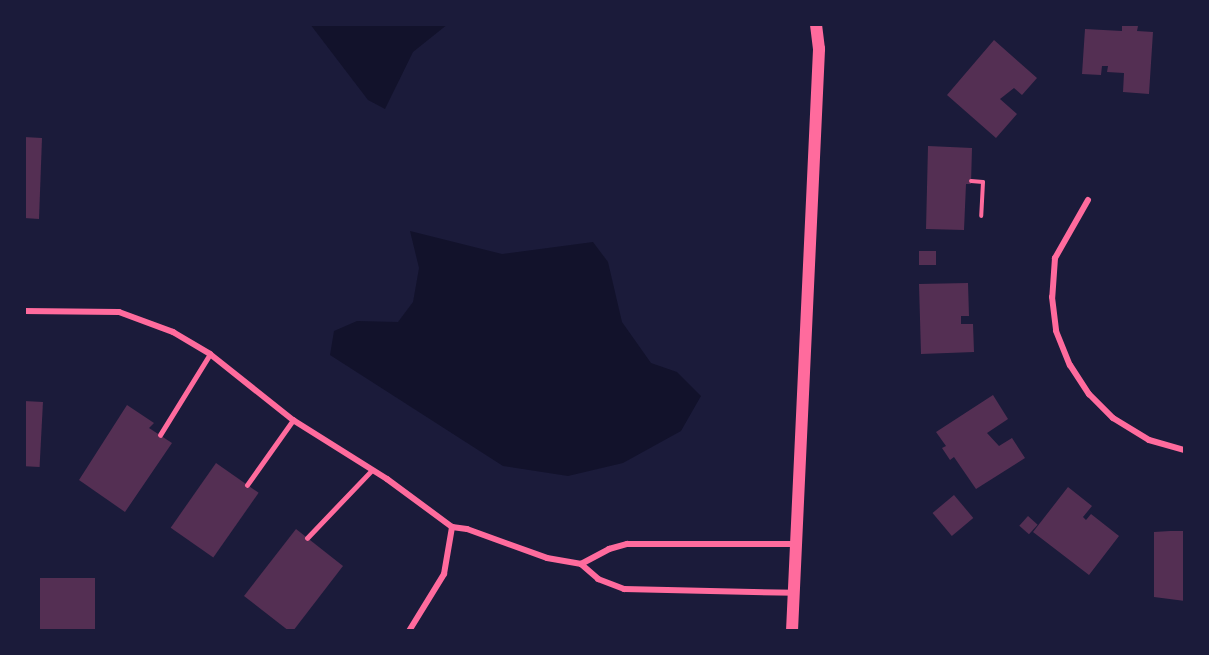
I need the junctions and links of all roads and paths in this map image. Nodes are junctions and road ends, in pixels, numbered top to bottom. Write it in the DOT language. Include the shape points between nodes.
graph roads {
  1 [pos="816,24"];
  2 [pos="971,181"];
  3 [pos="1088,200"];
  4 [pos="981,216"];
  5 [pos="24,311"];
  6 [pos="210,354"];
  7 [pos="293,420"];
  8 [pos="160,435"];
  9 [pos="1185,450"];
  10 [pos="372,470"];
  11 [pos="247,485"];
  12 [pos="452,527"];
  13 [pos="307,538"];
  14 [pos="796,544"];
  15 [pos="581,564"];
  16 [pos="794,593"];
  17 [pos="409,631"];
  18 [pos="792,631"];
  1 -- 14 [label="main road" via="819,49"];
  2 -- 4 [label="path" via="983,182"];
  3 -- 9 [label="street" via="1055,258 1052,297 1056,331 1070,365 1089,394 1113,418 1149,440"];
  5 -- 6 [label="street" via="119,312 173,332"];
  6 -- 7 [label="street"];
  6 -- 8 [label="lane"];
  7 -- 10 [label="street"];
  7 -- 11 [label="lane"];
  10 -- 12 [label="street"];
  10 -- 13 [label="lane"];
  12 -- 15 [label="street" via="547,558"];
  12 -- 17 [label="street" via="444,574"];
  14 -- 15 [label="street" via="627,544"];
  14 -- 16 [label="main road"];
  15 -- 16 [label="street" via="598,579 624,589"];
  16 -- 18 [label="main road"];
}
